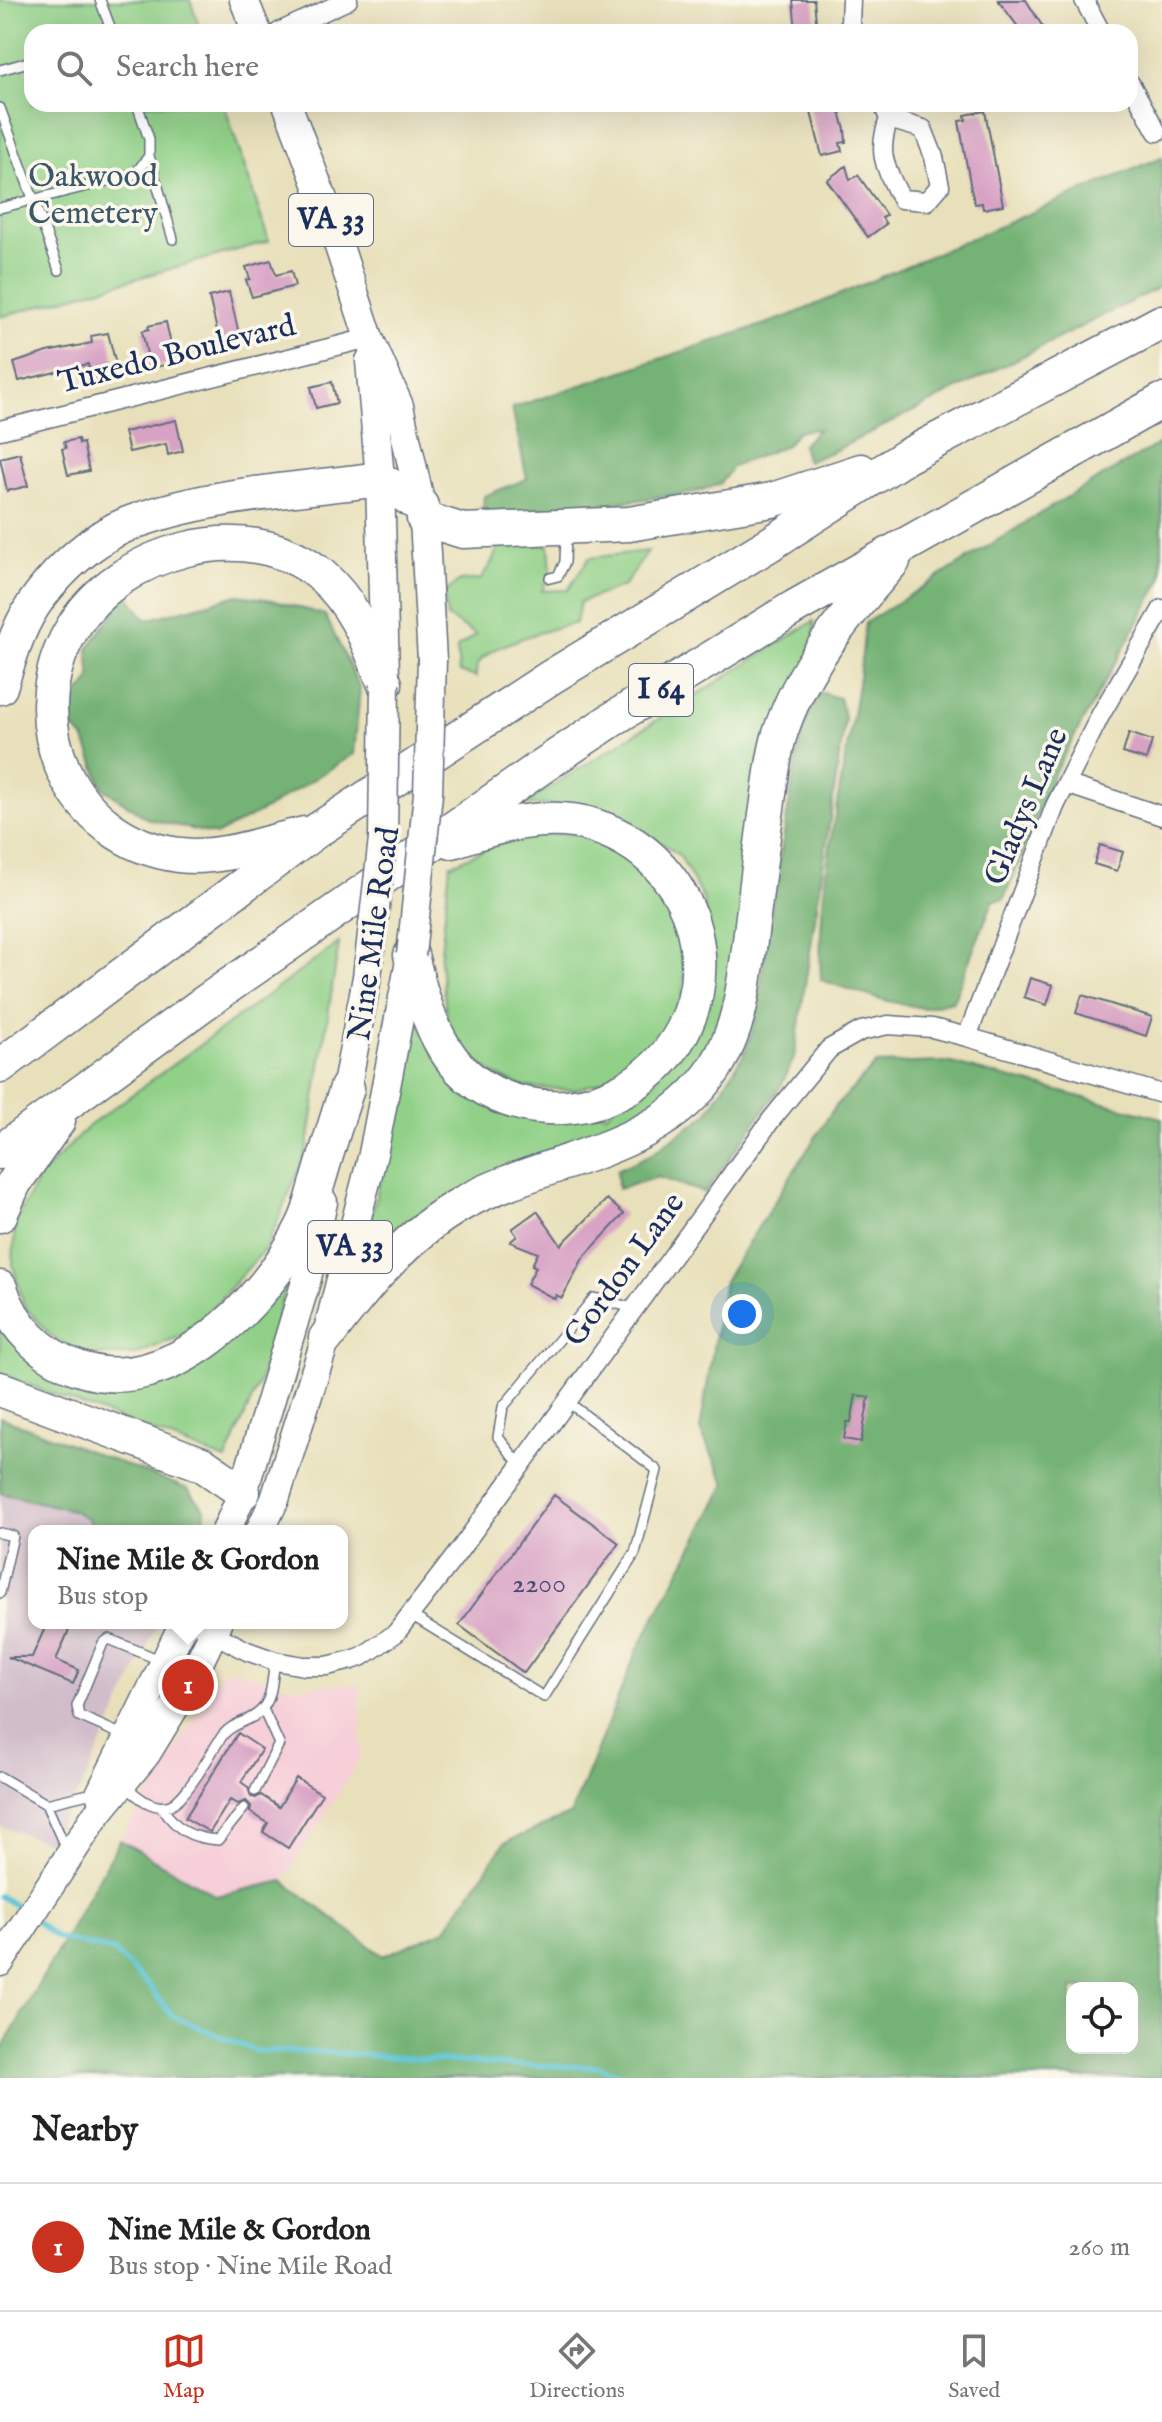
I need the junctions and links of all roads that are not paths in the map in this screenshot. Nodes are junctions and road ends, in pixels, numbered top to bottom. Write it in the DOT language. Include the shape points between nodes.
graph roads {
  1 [pos="100,0"];
  2 [pos="244,0"];
  3 [pos="348,0"];
  4 [pos="851,0"];
  5 [pos="1084,0"];
  6 [pos="109,24"];
  7 [pos="254,24"];
  8 [pos="296,24"];
  9 [pos="850,24"];
  10 [pos="1097,24"];
  11 [pos="24,63"];
  12 [pos="0,70"];
  13 [pos="1138,98"];
  14 [pos="0,108"];
  15 [pos="140,112"];
  16 [pos="290,112"];
  17 [pos="886,112"];
  18 [pos="1157,132"];
  19 [pos="149,156"];
  20 [pos="35,199"];
  21 [pos="0,208"];
  22 [pos="173,239"];
  23 [pos="59,270"];
  24 [pos="1162,322"];
  25 [pos="369,338"];
  26 [pos="1162,401"];
  27 [pos="0,430"];
  28 [pos="907,456"];
  29 [pos="380,479"];
  30 [pos="422,513"];
  31 [pos="566,527"];
  32 [pos="907,546"];
  33 [pos="550,578"];
  34 [pos="1162,609"];
  35 [pos="385,684"];
  36 [pos="0,687"];
  37 [pos="1066,784"];
  38 [pos="1162,816"];
  39 [pos="316,831"];
  40 [pos="425,850"];
  41 [pos="411,955"];
  42 [pos="967,1037"];
  43 [pos="0,1066"];
  44 [pos="347,1088"];
  45 [pos="1162,1094"];
  46 [pos="72,1101"];
  47 [pos="0,1152"];
  48 [pos="0,1215"];
  49 [pos="0,1288"];
  50 [pos="633,1308"];
  51 [pos="326,1338"];
  52 [pos="0,1389"];
  53 [pos="568,1402"];
  54 [pos="521,1466"];
  55 [pos="243,1492"];
  56 [pos="229,1525"];
  57 [pos="263,1525"];
  58 [pos="0,1533"];
  59 [pos="3,1570"];
  60 [pos="0,1593"];
  61 [pos="411,1615"];
  62 [pos="181,1629"];
  63 [pos="207,1629"];
  64 [pos="213,1629"];
  65 [pos="275,1661"];
  66 [pos="165,1662"];
  67 [pos="263,1709"];
  68 [pos="128,1737"];
  69 [pos="0,1777"];
  70 [pos="255,1791"];
  71 [pos="107,1797"];
  72 [pos="46,1804"];
  73 [pos="161,1807"];
  74 [pos="244,1808"];
  75 [pos="70,1857"];
  76 [pos="0,1962"];
  1 -- 6 [label="lane"];
  2 -- 7 [label="main road"];
  3 -- 8 [label="street"];
  4 -- 9 [label="street"];
  5 -- 10 [label="street"];
  11 -- 12 [label="lane"];
  13 -- 18 [label="street"];
  14 -- 20 [label="lane"];
  15 -- 19 [label="lane"];
  16 -- 25 [label="main road, Nine Mile Road / VA 33"];
  17 -- 17 [label="street" via="881,140 891,178 901,199 927,201 940,186 923,129"];
  19 -- 20 [label="lane" via="135,174"];
  19 -- 22 [label="lane"];
  20 -- 21 [label="lane"];
  20 -- 23 [label="lane"];
  24 -- 28 [label="highway, I 64"];
  25 -- 27 [label="street, Tuxedo Boulevard"];
  25 -- 29 [label="main road, Nine Mile Road / VA 33"];
  25 -- 30 [label="main road, Nine Mile Road / VA 33" via="399,406"];
  26 -- 32 [label="highway, I 64"];
  28 -- 31 [label="highway" via="772,500 629,524"];
  28 -- 39 [label="highway, I 64" via="551,677"];
  29 -- 30 [label="highway"];
  29 -- 35 [label="main road, Nine Mile Road / VA 33"];
  29 -- 36 [label="highway" via="191,505 115,531 65,568 38,599 16,639"];
  30 -- 31 [label="highway" via="463,531"];
  30 -- 41 [label="main road, Nine Mile Road / VA 33, bridge" via="432,660 428,794"];
  31 -- 33 [label="lane" via="565,562 558,576"];
  32 -- 40 [label="highway, I 64" via="795,607 616,717"];
  32 -- 51 [label="highway" via="816,658 787,714 774,759 742,998 729,1043 715,1067 689,1099 658,1124 502,1185 451,1211 393,1258"];
  34 -- 37 [label="street, Gladys Lane"];
  35 -- 39 [label="highway" via="353,611 321,575 286,554 241,543 197,547 146,565 92,602 62,646 49,705 55,750 72,788 106,824 140,845 189,856 229,853"];
  35 -- 44 [label="main road, Nine Mile Road / VA 33, bridge" via="383,839"];
  37 -- 38 [label="street"];
  37 -- 42 [label="street, Gladys Lane"];
  39 -- 43 [label="highway, I 64"];
  40 -- 41 [label="highway" via="533,822 572,821 618,834 657,862 680,893 698,944 698,982 683,1029 647,1074 610,1097 549,1107 496,1094 459,1067 428,1018"];
  40 -- 46 [label="highway, I 64"];
  41 -- 51 [label="main road, Nine Mile Road / VA 33" via="373,1154"];
  42 -- 45 [label="street, Gordon Lane"];
  42 -- 50 [label="street, Gordon Lane" via="888,1025 861,1031 829,1049"];
  44 -- 49 [label="highway" via="304,1225 288,1253 251,1299 193,1350 135,1374 86,1371 37,1345 12,1315"];
  44 -- 55 [label="main road, Nine Mile Road / VA 33" via="307,1278"];
  46 -- 47 [label="highway, I 64"];
  46 -- 48 [label="highway" via="14,1183"];
  50 -- 53 [label="street, Gordon Lane"];
  50 -- 54 [label="lane" via="594,1298 503,1407 498,1437"];
  51 -- 57 [label="main road, Nine Mile Road / VA 33"];
  52 -- 55 [label="highway" via="202,1464"];
  53 -- 54 [label="street, Gordon Lane"];
  53 -- 61 [label="lane" via="657,1470 635,1553 544,1697"];
  54 -- 61 [label="street, Gordon Lane"];
  55 -- 56 [label="main road, Nine Mile Road / VA 33"];
  58 -- 59 [label="lane" via="13,1536"];
  59 -- 60 [label="lane"];
  61 -- 65 [label="street, Gordon Lane" via="396,1633 352,1660 327,1666"];
  62 -- 66 [label="main road"];
  63 -- 71 [label="main road" via="188,1685 146,1754"];
  64 -- 65 [label="street, Gordon Lane"];
  65 -- 67 [label="lane"];
  66 -- 68 [label="main road"];
  66 -- 68 [label="lane" via="109,1639 103,1643 77,1706 79,1716"];
  67 -- 70 [label="lane" via="279,1744"];
  67 -- 73 [label="lane" via="231,1726 182,1796"];
  68 -- 71 [label="main road"];
  69 -- 72 [label="lane"];
  71 -- 72 [label="lane"];
  71 -- 73 [label="lane"];
  71 -- 75 [label="main road"];
  72 -- 75 [label="lane"];
  73 -- 74 [label="lane" via="175,1826 198,1839 218,1840"];
  75 -- 76 [label="main road"];
}
